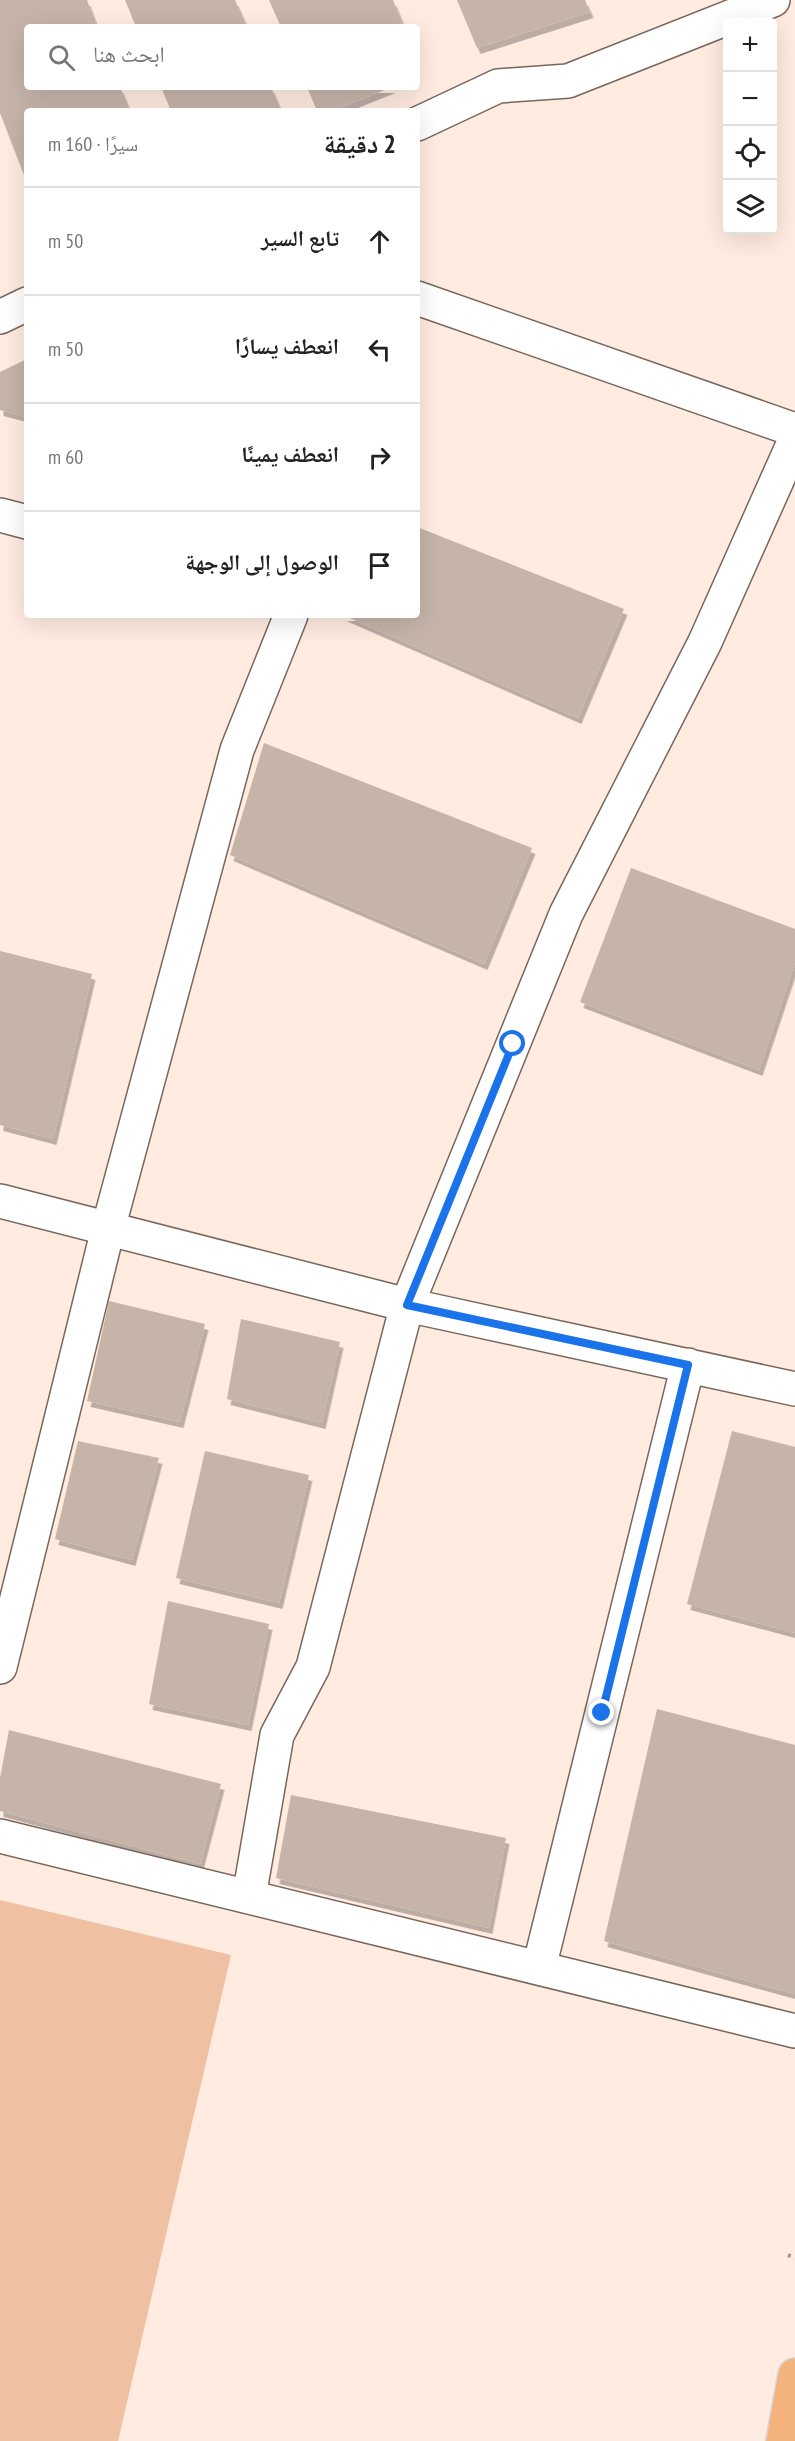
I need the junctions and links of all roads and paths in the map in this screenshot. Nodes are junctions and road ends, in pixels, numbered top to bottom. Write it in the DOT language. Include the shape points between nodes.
graph roads {
  1 [pos="773,0"];
  2 [pos="420,123"];
  3 [pos="420,301"];
  4 [pos="24,305"];
  5 [pos="0,317"];
  6 [pos="795,430"];
  7 [pos="795,440"];
  8 [pos="0,515"];
  9 [pos="24,521"];
  10 [pos="290,618"];
  11 [pos="0,1202"];
  12 [pos="108,1229"];
  13 [pos="407,1305"];
  14 [pos="688,1365"];
  15 [pos="795,1389"];
  16 [pos="0,1667"];
  17 [pos="0,1836"];
  18 [pos="249,1897"];
  19 [pos="539,1968"];
  20 [pos="795,2031"];
  21 [pos="788,2255"];
  22 [pos="795,2258"];
  23 [pos="795,2375"];
  24 [pos="783,2441"];
  1 -- 2 [label="street" via="568,81 498,86"];
  3 -- 6 [label="street"];
  4 -- 5 [label="street"];
  7 -- 13 [label="street" via="705,642 566,914"];
  8 -- 9 [label="street"];
  10 -- 12 [label="street" via="237,750"];
  11 -- 12 [label="street"];
  12 -- 13 [label="street"];
  12 -- 16 [label="street"];
  13 -- 14 [label="street"];
  13 -- 18 [label="street" via="313,1667 277,1735"];
  14 -- 15 [label="street"];
  14 -- 19 [label="street"];
  17 -- 18 [label="street"];
  18 -- 19 [label="street"];
  19 -- 20 [label="street"];
  21 -- 22 [label="path"];
  23 -- 24 [label="main road"];
}
